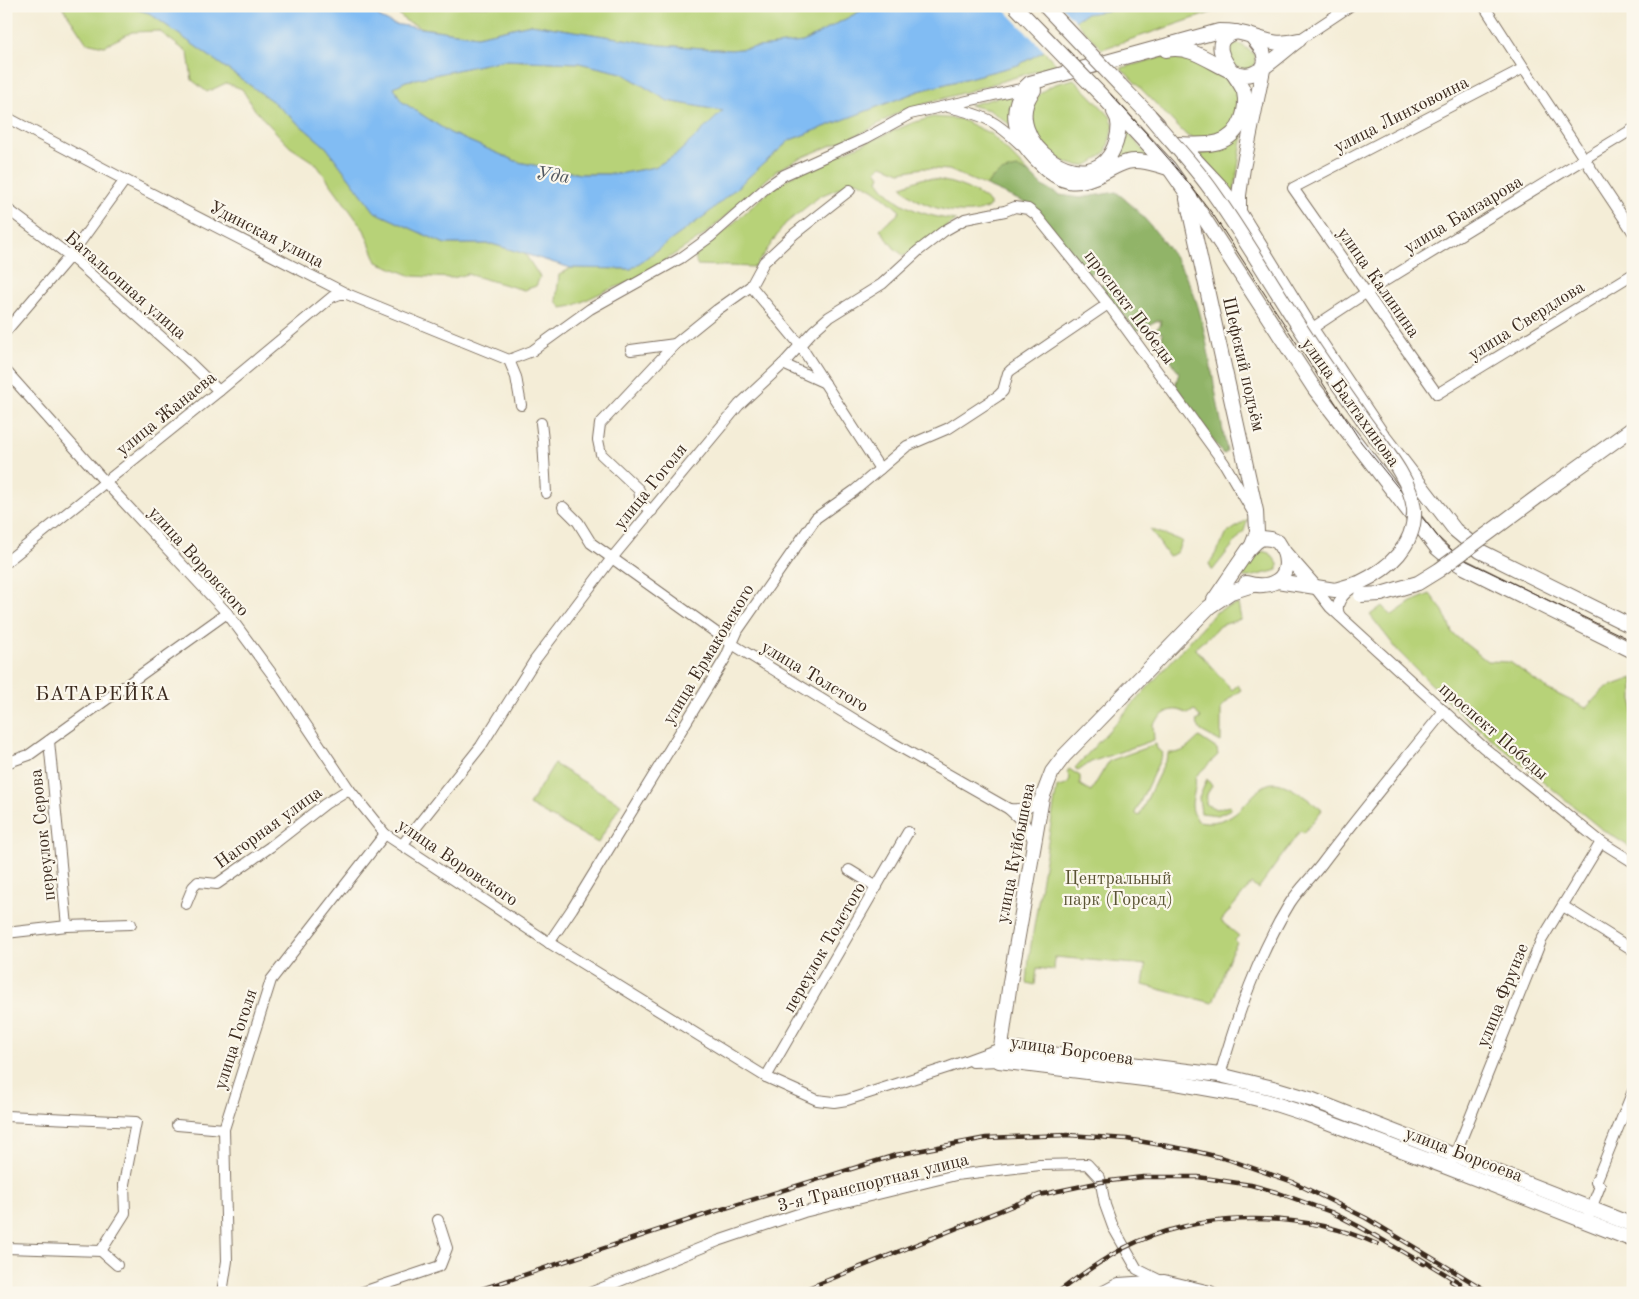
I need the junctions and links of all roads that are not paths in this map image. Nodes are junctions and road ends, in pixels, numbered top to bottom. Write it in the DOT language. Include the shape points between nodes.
graph roads {
  1 [pos="1015,6"];
  2 [pos="1045,6"];
  3 [pos="1350,6"];
  4 [pos="1484,6"];
  5 [pos="1236,32"];
  6 [pos="1252,37"];
  7 [pos="1299,40"];
  8 [pos="1264,66"];
  9 [pos="1524,68"];
  10 [pos="1229,70"];
  11 [pos="1032,85"];
  12 [pos="1105,99"];
  13 [pos="945,106"];
  14 [pos="1149,115"];
  15 [pos="6,117"];
  16 [pos="1633,129"];
  17 [pos="1179,144"];
  18 [pos="1027,150"];
  19 [pos="1584,159"];
  20 [pos="1169,168"];
  21 [pos="125,180"];
  22 [pos="1293,188"];
  23 [pos="850,190"];
  24 [pos="1185,191"];
  25 [pos="6,208"];
  26 [pos="1239,212"];
  27 [pos="988,215"];
  28 [pos="1633,232"];
  29 [pos="70,256"];
  30 [pos="1633,274"];
  31 [pos="751,286"];
  32 [pos="1367,292"];
  33 [pos="348,294"];
  34 [pos="1108,304"];
  35 [pos="1311,329"];
  36 [pos="6,331"];
  37 [pos="675,344"];
  38 [pos="800,345"];
  39 [pos="631,350"];
  40 [pos="509,360"];
  41 [pos="782,364"];
  42 [pos="6,371"];
  43 [pos="825,383"];
  44 [pos="219,391"];
  45 [pos="1437,394"];
  46 [pos="521,405"];
  47 [pos="541,423"];
  48 [pos="1633,428"];
  49 [pos="1244,450"];
  50 [pos="1224,463"];
  51 [pos="880,469"];
  52 [pos="106,483"];
  53 [pos="546,493"];
  54 [pos="563,507"];
  55 [pos="652,511"];
  56 [pos="1257,520"];
  57 [pos="1252,545"];
  58 [pos="1284,552"];
  59 [pos="612,558"];
  60 [pos="6,562"];
  61 [pos="1238,568"];
  62 [pos="1278,581"];
  63 [pos="1253,585"];
  64 [pos="1313,585"];
  65 [pos="1349,593"];
  66 [pos="1209,607"];
  67 [pos="227,613"];
  68 [pos="1340,616"];
  69 [pos="1633,627"];
  70 [pos="732,644"];
  71 [pos="1633,651"];
  72 [pos="1444,710"];
  73 [pos="49,741"];
  74 [pos="6,763"];
  75 [pos="349,789"];
  76 [pos="1042,798"];
  77 [pos="1008,809"];
  78 [pos="908,832"];
  79 [pos="385,834"];
  80 [pos="1034,841"];
  81 [pos="1601,842"];
  82 [pos="402,845"];
  83 [pos="1633,862"];
  84 [pos="849,870"];
  85 [pos="877,887"];
  86 [pos="186,904"];
  87 [pos="1562,906"];
  88 [pos="131,924"];
  89 [pos="67,926"];
  90 [pos="6,933"];
  91 [pos="548,943"];
  92 [pos="1633,950"];
  93 [pos="1000,1055"];
  94 [pos="1220,1074"];
  95 [pos="766,1077"];
  96 [pos="1633,1091"];
  97 [pos="6,1116"];
  98 [pos="177,1125"];
  99 [pos="224,1129"];
  100 [pos="1452,1162"];
  101 [pos="1588,1215"];
  102 [pos="438,1220"];
  103 [pos="1633,1225"];
  104 [pos="1633,1240"];
  105 [pos="6,1248"];
  106 [pos="101,1250"];
  107 [pos="117,1265"];
  108 [pos="1164,1282"];
  109 [pos="222,1293"];
  110 [pos="360,1293"];
  111 [pos="590,1293"];
  112 [pos="1104,1293"];
  113 [pos="1210,1293"];
  1 -- 12 [label="main road, bridge"];
  2 -- 14 [label="main road, улица Балтахинова, bridge"];
  3 -- 7 [label="street"];
  4 -- 9 [label="street"];
  5 -- 6 [label="main road"];
  5 -- 10 [label="main road" via="1227,36 1222,44 1221,52"];
  5 -- 11 [label="main road" via="1219,31"];
  6 -- 7 [label="main road" via="1274,43"];
  6 -- 8 [label="main road" via="1263,51"];
  7 -- 8 [label="main road"];
  8 -- 10 [label="main road" via="1247,75"];
  8 -- 26 [label="main road" via="1243,168"];
  9 -- 19 [label="street"];
  9 -- 22 [label="street, улица Линховоина"];
  10 -- 11 [label="main road" via="1196,53 1170,49"];
  10 -- 17 [label="main road" via="1241,85 1245,98 1237,129 1225,140 1212,145"];
  11 -- 12 [label="main road" via="1025,110 1026,126 1032,140 1055,163 1068,169 1082,171 1098,166 1115,146 1117,115"];
  11 -- 13 [label="street"];
  11 -- 18 [label="main road" via="1016,103 1018,134"];
  12 -- 20 [label="main road, улица Балтахинова"];
  13 -- 18 [label="street" via="985,117"];
  13 -- 40 [label="street" via="910,114 784,175 681,258 590,309 532,351"];
  14 -- 17 [label="main road, улица Балтахинова"];
  14 -- 65 [label="main road, bridge" via="1213,192 1310,343 1397,467 1409,490 1414,508 1408,541 1387,567"];
  15 -- 21 [label="street, Удинская улица"];
  16 -- 19 [label="street, улица Банзарова"];
  17 -- 26 [label="main road, улица Балтахинова" via="1219,185"];
  18 -- 20 [label="main road" via="1055,176 1073,182 1090,180 1130,162"];
  19 -- 28 [label="street"];
  19 -- 32 [label="street, улица Банзарова"];
  20 -- 24 [label="main road, улица Балтахинова"];
  21 -- 29 [label="street"];
  21 -- 33 [label="street, Удинская улица"];
  22 -- 32 [label="street, улица Калинина"];
  23 -- 31 [label="street" via="770,256"];
  24 -- 49 [label="main road, Шефский подъём"];
  24 -- 71 [label="main road, улица Балтахинова" via="1314,388 1437,548 1462,566"];
  25 -- 29 [label="street, Батальонная улица"];
  26 -- 35 [label="main road, улица Балтахинова"];
  27 -- 34 [label="street, проспект Победы" via="1015,207 1028,209"];
  27 -- 38 [label="street, улица Гоголя" via="965,219 944,231 882,284 829,317"];
  29 -- 36 [label="street"];
  29 -- 44 [label="street, Батальонная улица"];
  30 -- 45 [label="street, улица Свердлова"];
  31 -- 37 [label="street"];
  31 -- 38 [label="street"];
  32 -- 35 [label="street, улица Банзарова"];
  32 -- 45 [label="street, улица Калинина"];
  33 -- 40 [label="street, Удинская улица"];
  33 -- 44 [label="street, улица Жанаева" via="332,297"];
  34 -- 50 [label="street, проспект Победы"];
  34 -- 51 [label="street, улица Ермаковского" via="1010,370 998,396 949,428 906,446"];
  35 -- 69 [label="main road, улица Балтахинова" via="1382,435 1455,530 1480,551"];
  37 -- 39 [label="street"];
  37 -- 55 [label="street" via="600,424 598,440 601,454 639,490 641,503"];
  38 -- 41 [label="street, улица Гоголя"];
  38 -- 43 [label="street"];
  40 -- 46 [label="street"];
  41 -- 43 [label="street"];
  41 -- 55 [label="street, улица Гоголя" via="740,405"];
  42 -- 52 [label="street, улица Воровского"];
  43 -- 51 [label="street"];
  44 -- 52 [label="street, улица Жанаева"];
  47 -- 53 [label="street"];
  48 -- 65 [label="main road, улица Куйбышева, bridge" via="1418,583 1382,594"];
  49 -- 50 [label="street" via="1230,464"];
  49 -- 56 [label="main road, Шефский подъём"];
  50 -- 56 [label="street, проспект Победы"];
  51 -- 70 [label="street, улица Ермаковского" via="816,518 738,630"];
  52 -- 60 [label="street, улица Жанаева"];
  52 -- 67 [label="street, улица Воровского"];
  54 -- 59 [label="street, улица Толстого" via="578,522 591,543"];
  55 -- 59 [label="street, улица Гоголя"];
  56 -- 57 [label="main road, Шефский подъём"];
  57 -- 58 [label="main road" via="1262,538 1271,539 1278,542"];
  57 -- 61 [label="main road, улица Куйбышева"];
  58 -- 62 [label="main road" via="1286,568"];
  58 -- 64 [label="main road"];
  59 -- 70 [label="street, улица Толстого"];
  59 -- 82 [label="street, улица Гоголя" via="535,660 481,746"];
  61 -- 63 [label="main road" via="1242,580"];
  61 -- 66 [label="main road, улица Куйбышева"];
  62 -- 63 [label="main road, улица Куйбышева"];
  62 -- 64 [label="main road, улица Куйбышева"];
  63 -- 66 [label="main road, улица Куйбышева" via="1231,592"];
  64 -- 65 [label="main road, улица Куйбышева"];
  64 -- 68 [label="street, проспект Победы"];
  65 -- 68 [label="street" via="1337,608"];
  66 -- 76 [label="main road, улица Куйбышева" via="1064,756 1052,772"];
  67 -- 73 [label="street"];
  67 -- 75 [label="street, улица Воровского"];
  68 -- 72 [label="street, проспект Победы"];
  70 -- 77 [label="street, улица Толстого"];
  70 -- 91 [label="street, улица Ермаковского" via="572,910"];
  72 -- 81 [label="street, проспект Победы" via="1483,747"];
  72 -- 94 [label="street" via="1292,901 1255,973"];
  73 -- 74 [label="street" via="29,755"];
  73 -- 89 [label="street, переулок Серова"];
  75 -- 79 [label="street, улица Воровского"];
  75 -- 86 [label="street, Нагорная улица" via="217,884 198,882"];
  76 -- 77 [label="street" via="1028,808"];
  76 -- 80 [label="main road, улица Куйбышева"];
  77 -- 80 [label="street, улица Толстого" via="1024,823"];
  78 -- 85 [label="street, переулок Толстого"];
  79 -- 82 [label="street, улица Воровского"];
  79 -- 99 [label="street, улица Гоголя" via="271,980"];
  80 -- 93 [label="main road, улица Куйбышева"];
  81 -- 83 [label="street, проспект Победы"];
  81 -- 87 [label="street, улица Фрунзе"];
  82 -- 91 [label="street, улица Воровского"];
  84 -- 85 [label="street"];
  85 -- 95 [label="street, переулок Толстого"];
  87 -- 92 [label="street"];
  87 -- 100 [label="street, улица Фрунзе" via="1541,941"];
  88 -- 89 [label="street"];
  89 -- 90 [label="street"];
  91 -- 95 [label="street, улица Воровского"];
  93 -- 94 [label="main road, улица Борсоева"];
  93 -- 95 [label="street, улица Воровского" via="964,1062 834,1102 817,1100"];
  93 -- 100 [label="main road, улица Борсоева" via="1238,1094"];
  94 -- 100 [label="main road, улица Борсоева" via="1313,1100"];
  96 -- 101 [label="street" via="1596,1182 1600,1186"];
  97 -- 106 [label="street" via="136,1122 124,1184 126,1213"];
  98 -- 99 [label="street"];
  99 -- 109 [label="street, улица Гоголя" via="227,1260"];
  100 -- 101 [label="main road, улица Борсоева"];
  101 -- 103 [label="main road, улица Борсоева"];
  101 -- 104 [label="main road, улица Борсоева"];
  102 -- 110 [label="street" via="447,1248 440,1266"];
  105 -- 106 [label="street"];
  106 -- 107 [label="street"];
  108 -- 111 [label="street, 3-я Транспортная улица" via="1137,1269 1113,1227 1100,1178 1087,1164 1050,1164 956,1175 804,1212 718,1241"];
  108 -- 112 [label="main road" via="1119,1285"];
  108 -- 113 [label="main road"];
}
